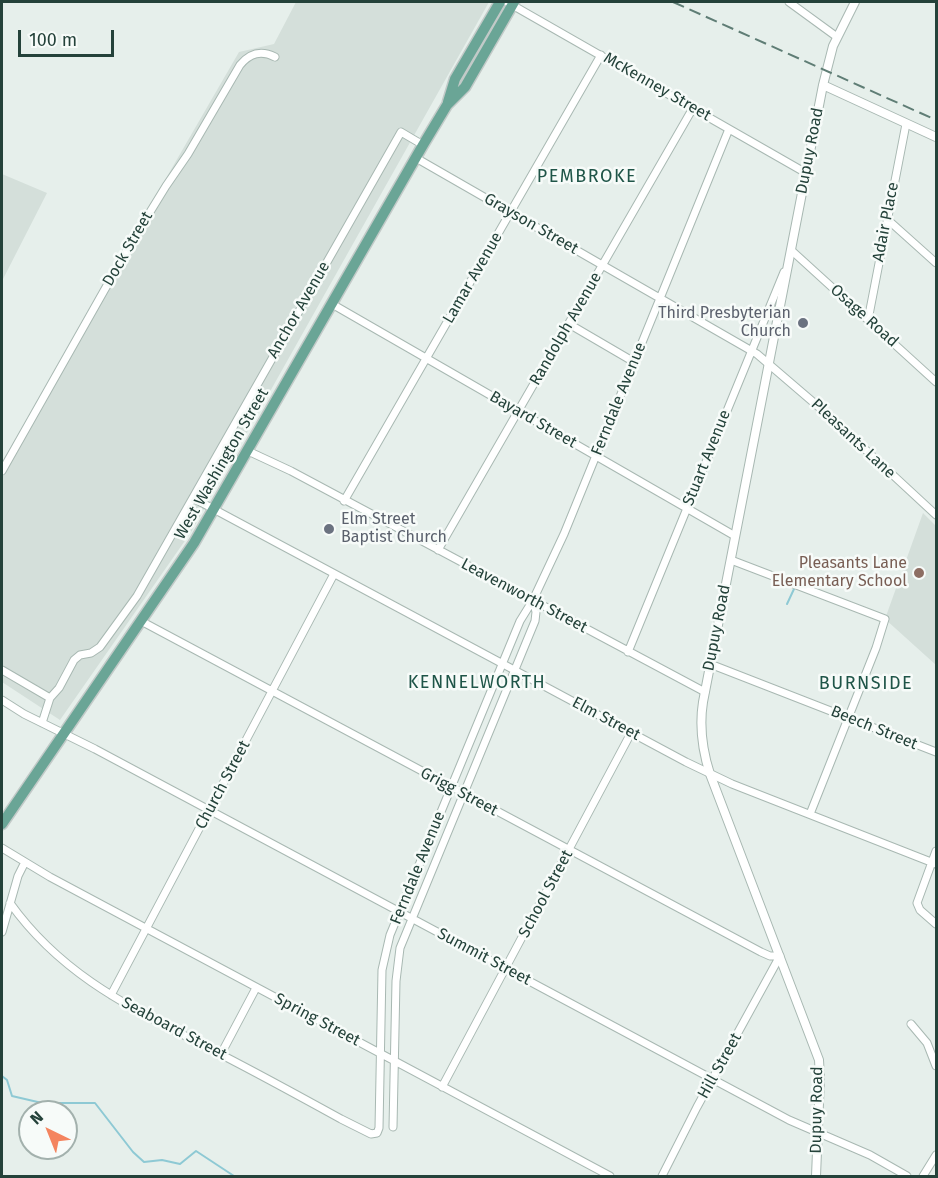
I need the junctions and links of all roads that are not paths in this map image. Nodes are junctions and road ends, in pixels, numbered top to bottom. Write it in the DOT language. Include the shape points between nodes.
graph roads {
  1 [pos="500,2"];
  2 [pos="511,2"];
  3 [pos="789,2"];
  4 [pos="855,2"];
  5 [pos="837,37"];
  6 [pos="601,55"];
  7 [pos="275,57"];
  8 [pos="823,85"];
  9 [pos="447,105"];
  10 [pos="693,108"];
  11 [pos="906,124"];
  12 [pos="729,129"];
  13 [pos="936,138"];
  14 [pos="423,146"];
  15 [pos="416,158"];
  16 [pos="806,172"];
  17 [pos="511,212"];
  18 [pos="887,219"];
  19 [pos="791,250"];
  20 [pos="936,263"];
  21 [pos="788,264"];
  22 [pos="602,265"];
  23 [pos="660,298"];
  24 [pos="332,304"];
  25 [pos="868,320"];
  26 [pos="569,324"];
  27 [pos="751,350"];
  28 [pos="427,359"];
  29 [pos="634,362"];
  30 [pos="769,363"];
  31 [pos="936,382"];
  32 [pos="518,412"];
  33 [pos="248,450"];
  34 [pos="595,455"];
  35 [pos="2,471"];
  36 [pos="193,498"];
  37 [pos="344,501"];
  38 [pos="687,508"];
  39 [pos="214,510"];
  40 [pos="936,515"];
  41 [pos="735,536"];
  42 [pos="438,550"];
  43 [pos="731,560"];
  44 [pos="334,574"];
  45 [pos="533,600"];
  46 [pos="141,621"];
  47 [pos="628,652"];
  48 [pos="502,663"];
  49 [pos="710,664"];
  50 [pos="2,670"];
  51 [pos="515,670"];
  52 [pos="273,692"];
  53 [pos="705,692"];
  54 [pos="50,698"];
  55 [pos="2,700"];
  56 [pos="847,717"];
  57 [pos="42,723"];
  58 [pos="631,733"];
  59 [pos="64,734"];
  60 [pos="936,752"];
  61 [pos="710,774"];
  62 [pos="451,788"];
  63 [pos="464,794"];
  64 [pos="210,810"];
  65 [pos="810,814"];
  66 [pos="2,824"];
  67 [pos="2,848"];
  68 [pos="570,850"];
  69 [pos="936,851"];
  70 [pos="25,862"];
  71 [pos="934,863"];
  72 [pos="10,903"];
  73 [pos="400,912"];
  74 [pos="412,919"];
  75 [pos="936,924"];
  76 [pos="146,929"];
  77 [pos="2,932"];
  78 [pos="780,956"];
  79 [pos="506,968"];
  80 [pos="256,988"];
  81 [pos="111,995"];
  82 [pos="911,1024"];
  83 [pos="221,1054"];
  84 [pos="381,1054"];
  85 [pos="396,1062"];
  86 [pos="936,1066"];
  87 [pos="713,1078"];
  88 [pos="442,1087"];
  89 [pos="358,1127"];
  90 [pos="393,1127"];
  91 [pos="818,1133"];
  92 [pos="936,1155"];
  93 [pos="610,1176"];
  94 [pos="662,1176"];
  95 [pos="816,1176"];
  96 [pos="907,1176"];
  97 [pos="923,1176"];
  1 -- 9 [label="main road, West Washington Street" via="455,79"];
  2 -- 6 [label="street, McKenney Street"];
  2 -- 9 [label="main road, West Washington Street" via="465,87"];
  3 -- 5 [label="street"];
  4 -- 5 [label="street, Dupuy Road"];
  5 -- 8 [label="street, Dupuy Road"];
  6 -- 10 [label="street, McKenney Street"];
  6 -- 17 [label="street, Lamar Avenue"];
  7 -- 35 [label="street, Dock Street" via="257,53 240,65 131,243"];
  8 -- 11 [label="street"];
  8 -- 16 [label="street, Dupuy Road"];
  9 -- 14 [label="main road, West Washington Street"];
  10 -- 12 [label="street, McKenney Street"];
  10 -- 22 [label="street, Randolph Avenue"];
  11 -- 13 [label="street"];
  11 -- 18 [label="street, Adair Place"];
  12 -- 16 [label="street, McKenney Street"];
  12 -- 23 [label="street, Ferndale Avenue"];
  14 -- 15 [label="main road, West Washington Street"];
  14 -- 36 [label="street, Anchor Avenue" via="401,132"];
  15 -- 17 [label="street, Grayson Street"];
  15 -- 24 [label="main road, West Washington Street"];
  16 -- 19 [label="street, Dupuy Road"];
  17 -- 22 [label="street, Grayson Street"];
  17 -- 28 [label="street, Lamar Avenue"];
  18 -- 20 [label="street"];
  18 -- 25 [label="street, Adair Place"];
  19 -- 21 [label="street, Dupuy Road"];
  19 -- 25 [label="street, Osage Road"];
  21 -- 27 [label="street, Stuart Avenue"];
  21 -- 30 [label="street, Dupuy Road"];
  22 -- 23 [label="street, Grayson Street"];
  22 -- 26 [label="street, Randolph Avenue"];
  23 -- 27 [label="street, Grayson Street"];
  23 -- 29 [label="street, Ferndale Avenue"];
  24 -- 28 [label="street, Bayard Street"];
  24 -- 33 [label="main road, West Washington Street"];
  25 -- 31 [label="street, Osage Road"];
  26 -- 29 [label="street"];
  26 -- 32 [label="street, Randolph Avenue"];
  27 -- 30 [label="street, Grayson Street"];
  27 -- 38 [label="street, Stuart Avenue"];
  28 -- 32 [label="street, Bayard Street"];
  28 -- 37 [label="street, Lamar Avenue"];
  29 -- 34 [label="street, Ferndale Avenue"];
  30 -- 40 [label="street, Pleasants Lane"];
  30 -- 41 [label="street, Dupuy Road"];
  32 -- 34 [label="street, Bayard Street"];
  32 -- 42 [label="street, Randolph Avenue"];
  33 -- 37 [label="street, Leavenworth Street"];
  33 -- 39 [label="main road, West Washington Street"];
  34 -- 38 [label="street, Bayard Street"];
  34 -- 45 [label="street, Ferndale Avenue"];
  36 -- 39 [label="street, Elm Street"];
  36 -- 54 [label="street, Anchor Avenue" via="124,615 96,651 74,660"];
  37 -- 42 [label="street, Leavenworth Street"];
  38 -- 41 [label="street, Bayard Street"];
  38 -- 47 [label="street, Stuart Avenue"];
  39 -- 44 [label="street, Elm Street"];
  39 -- 46 [label="main road, West Washington Street"];
  41 -- 43 [label="street, Dupuy Road"];
  42 -- 45 [label="street, Leavenworth Street"];
  43 -- 49 [label="street, Dupuy Road"];
  43 -- 56 [label="street" via="885,620"];
  44 -- 48 [label="street, Elm Street"];
  44 -- 52 [label="street, Church Street"];
  45 -- 47 [label="street, Leavenworth Street"];
  45 -- 48 [label="street, Ferndale Avenue" via="519,621"];
  45 -- 51 [label="street, Ferndale Avenue" via="535,621"];
  46 -- 52 [label="street, Grigg Street"];
  46 -- 59 [label="main road, West Washington Street"];
  47 -- 53 [label="street, Leavenworth Street"];
  48 -- 51 [label="street, Elm Street"];
  48 -- 62 [label="street, Ferndale Avenue"];
  49 -- 53 [label="street, Dupuy Road"];
  49 -- 56 [label="street, Beech Street"];
  50 -- 54 [label="street"];
  51 -- 58 [label="street, Elm Street"];
  51 -- 63 [label="street, Ferndale Avenue"];
  52 -- 62 [label="street, Grigg Street"];
  52 -- 64 [label="street, Church Street"];
  53 -- 61 [label="street, Dupuy Road" via="701,734"];
  54 -- 57 [label="street, Anchor Avenue"];
  55 -- 57 [label="street, Summit Street"];
  56 -- 60 [label="street, Beech Street"];
  56 -- 65 [label="street"];
  57 -- 59 [label="street, Summit Street"];
  58 -- 61 [label="street, Elm Street"];
  58 -- 68 [label="street, School Street"];
  59 -- 64 [label="street, Summit Street"];
  59 -- 66 [label="main road, West Washington Street"];
  61 -- 65 [label="street, Elm Street"];
  61 -- 78 [label="street, Dupuy Road"];
  62 -- 63 [label="street, Grigg Street"];
  62 -- 73 [label="street, Ferndale Avenue"];
  63 -- 68 [label="street, Grigg Street"];
  63 -- 74 [label="street, Ferndale Avenue"];
  64 -- 73 [label="street, Summit Street"];
  64 -- 76 [label="street, Church Street"];
  65 -- 71 [label="street, Elm Street"];
  67 -- 70 [label="street, Spring Street"];
  68 -- 78 [label="street, Grigg Street" via="761,952"];
  68 -- 79 [label="street, School Street"];
  69 -- 71 [label="street"];
  70 -- 72 [label="street"];
  70 -- 76 [label="street, Spring Street"];
  71 -- 75 [label="street" via="917,903"];
  72 -- 77 [label="street"];
  72 -- 81 [label="street, Seaboard Street" via="49,950"];
  73 -- 74 [label="street, Summit Street"];
  73 -- 84 [label="street, Ferndale Avenue" via="382,970"];
  74 -- 79 [label="street, Summit Street"];
  74 -- 85 [label="street, Ferndale Avenue" via="396,970"];
  76 -- 80 [label="street, Spring Street"];
  76 -- 81 [label="street, Church Street"];
  78 -- 87 [label="street, Hill Street"];
  78 -- 91 [label="street, Dupuy Road" via="819,1060"];
  79 -- 87 [label="street, Summit Street"];
  79 -- 88 [label="street, School Street"];
  80 -- 83 [label="street"];
  80 -- 84 [label="street, Spring Street"];
  81 -- 83 [label="street, Seaboard Street"];
  82 -- 86 [label="street" via="927,1043"];
  83 -- 89 [label="street, Seaboard Street"];
  84 -- 85 [label="street, Spring Street"];
  84 -- 89 [label="street, Ferndale Avenue" via="379,1128 371,1134"];
  85 -- 88 [label="street, Spring Street"];
  85 -- 90 [label="street, Ferndale Avenue"];
  87 -- 91 [label="street, Summit Street"];
  87 -- 94 [label="street, Hill Street"];
  88 -- 93 [label="street, Spring Street"];
  91 -- 95 [label="street, Dupuy Road"];
  91 -- 96 [label="street, Summit Street"];
  92 -- 97 [label="street"];
}
